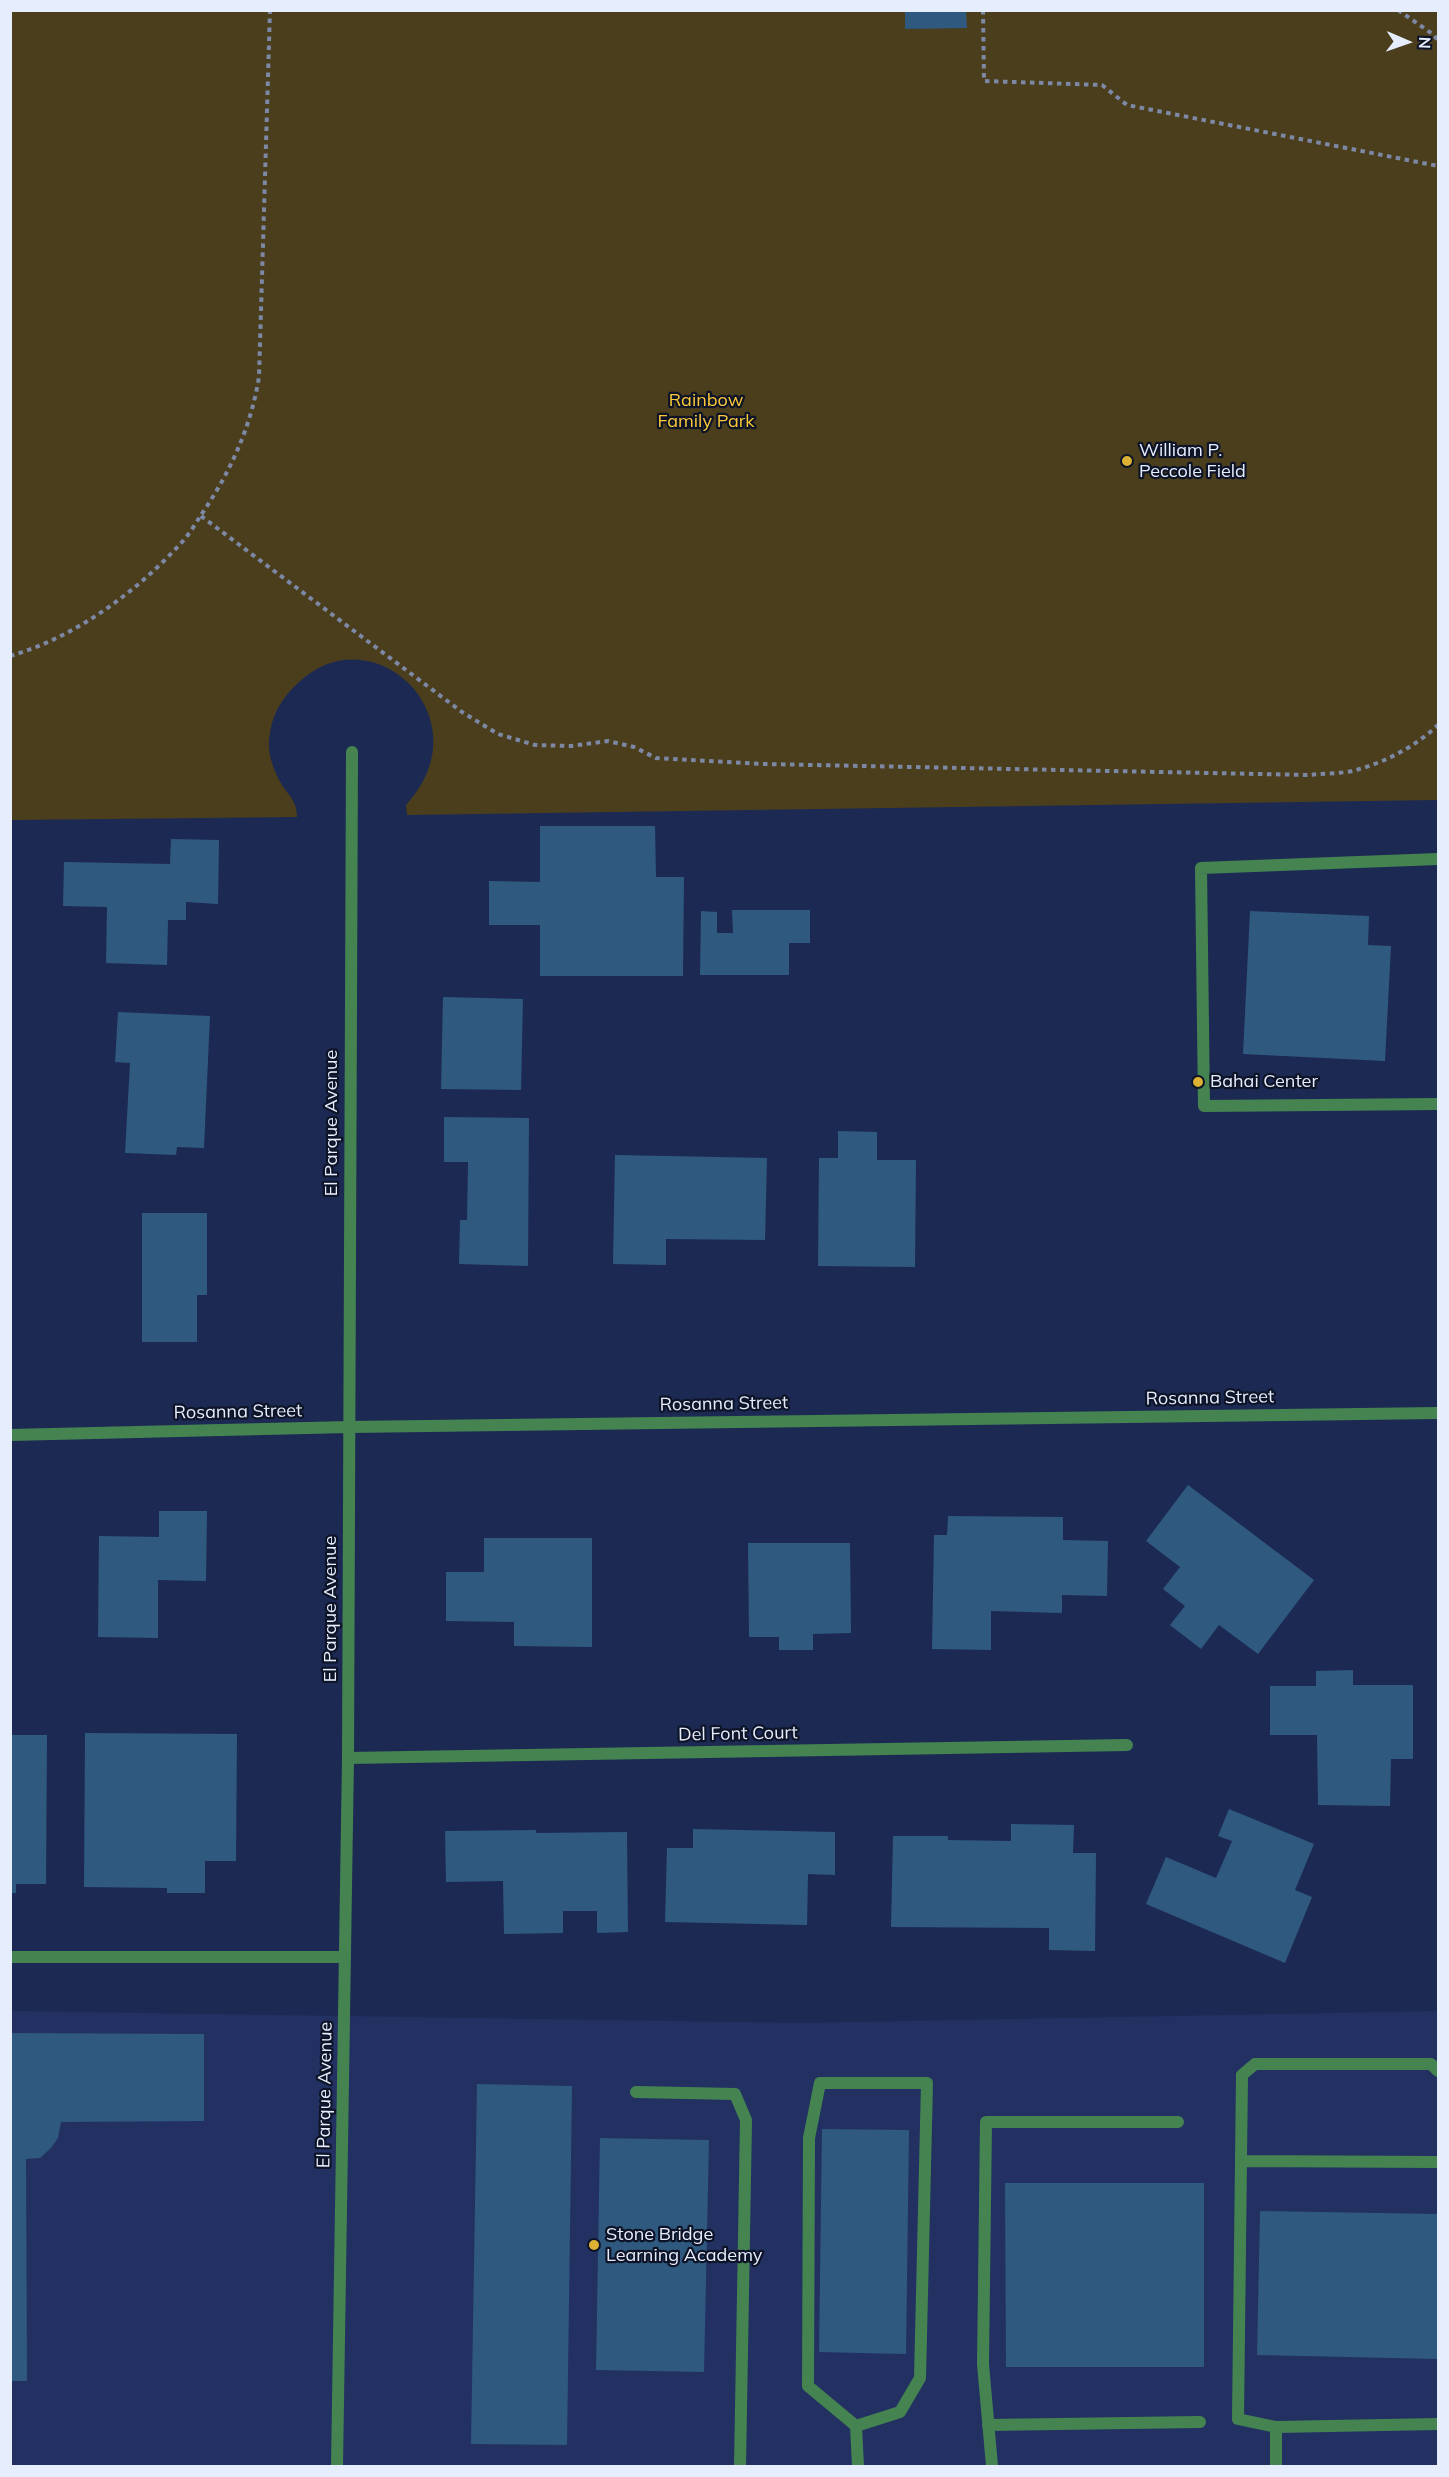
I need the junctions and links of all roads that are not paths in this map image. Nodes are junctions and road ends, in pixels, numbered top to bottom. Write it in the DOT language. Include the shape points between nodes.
graph roads {
  1 [pos="352,752"];
  2 [pos="1438,859"];
  3 [pos="1438,1104"];
  4 [pos="1438,1413"];
  5 [pos="349,1427"];
  6 [pos="10,1435"];
  7 [pos="1127,1745"];
  8 [pos="348,1758"];
  9 [pos="10,1957"];
  10 [pos="345,1958"];
  11 [pos="1438,2070"];
  12 [pos="636,2092"];
  13 [pos="1178,2122"];
  14 [pos="1241,2161"];
  15 [pos="1438,2162"];
  16 [pos="1200,2422"];
  17 [pos="988,2424"];
  18 [pos="1438,2424"];
  19 [pos="856,2426"];
  20 [pos="1276,2427"];
  21 [pos="337,2466"];
  22 [pos="740,2466"];
  23 [pos="858,2466"];
  24 [pos="992,2466"];
  25 [pos="1276,2466"];
  1 -- 5 [label="street, El Parque Avenue"];
  2 -- 3 [label="street" via="1201,868 1204,1106"];
  4 -- 5 [label="street, Rosanna Street"];
  5 -- 6 [label="street, Rosanna Street"];
  5 -- 8 [label="street, El Parque Avenue"];
  7 -- 8 [label="street, Del Font Court"];
  8 -- 10 [label="street, El Parque Avenue"];
  9 -- 10 [label="street"];
  10 -- 21 [label="street, El Parque Avenue"];
  11 -- 14 [label="street" via="1431,2064 1255,2064 1242,2075"];
  12 -- 22 [label="street" via="735,2094 746,2120"];
  13 -- 17 [label="street" via="986,2122 983,2364"];
  14 -- 15 [label="street"];
  14 -- 20 [label="street" via="1238,2419"];
  16 -- 17 [label="street"];
  17 -- 24 [label="street"];
  18 -- 20 [label="street"];
  19 -- 19 [label="street" via="900,2412 920,2378 927,2083 820,2083 808,2138 808,2386"];
  19 -- 23 [label="street"];
  20 -- 25 [label="street"];
}
